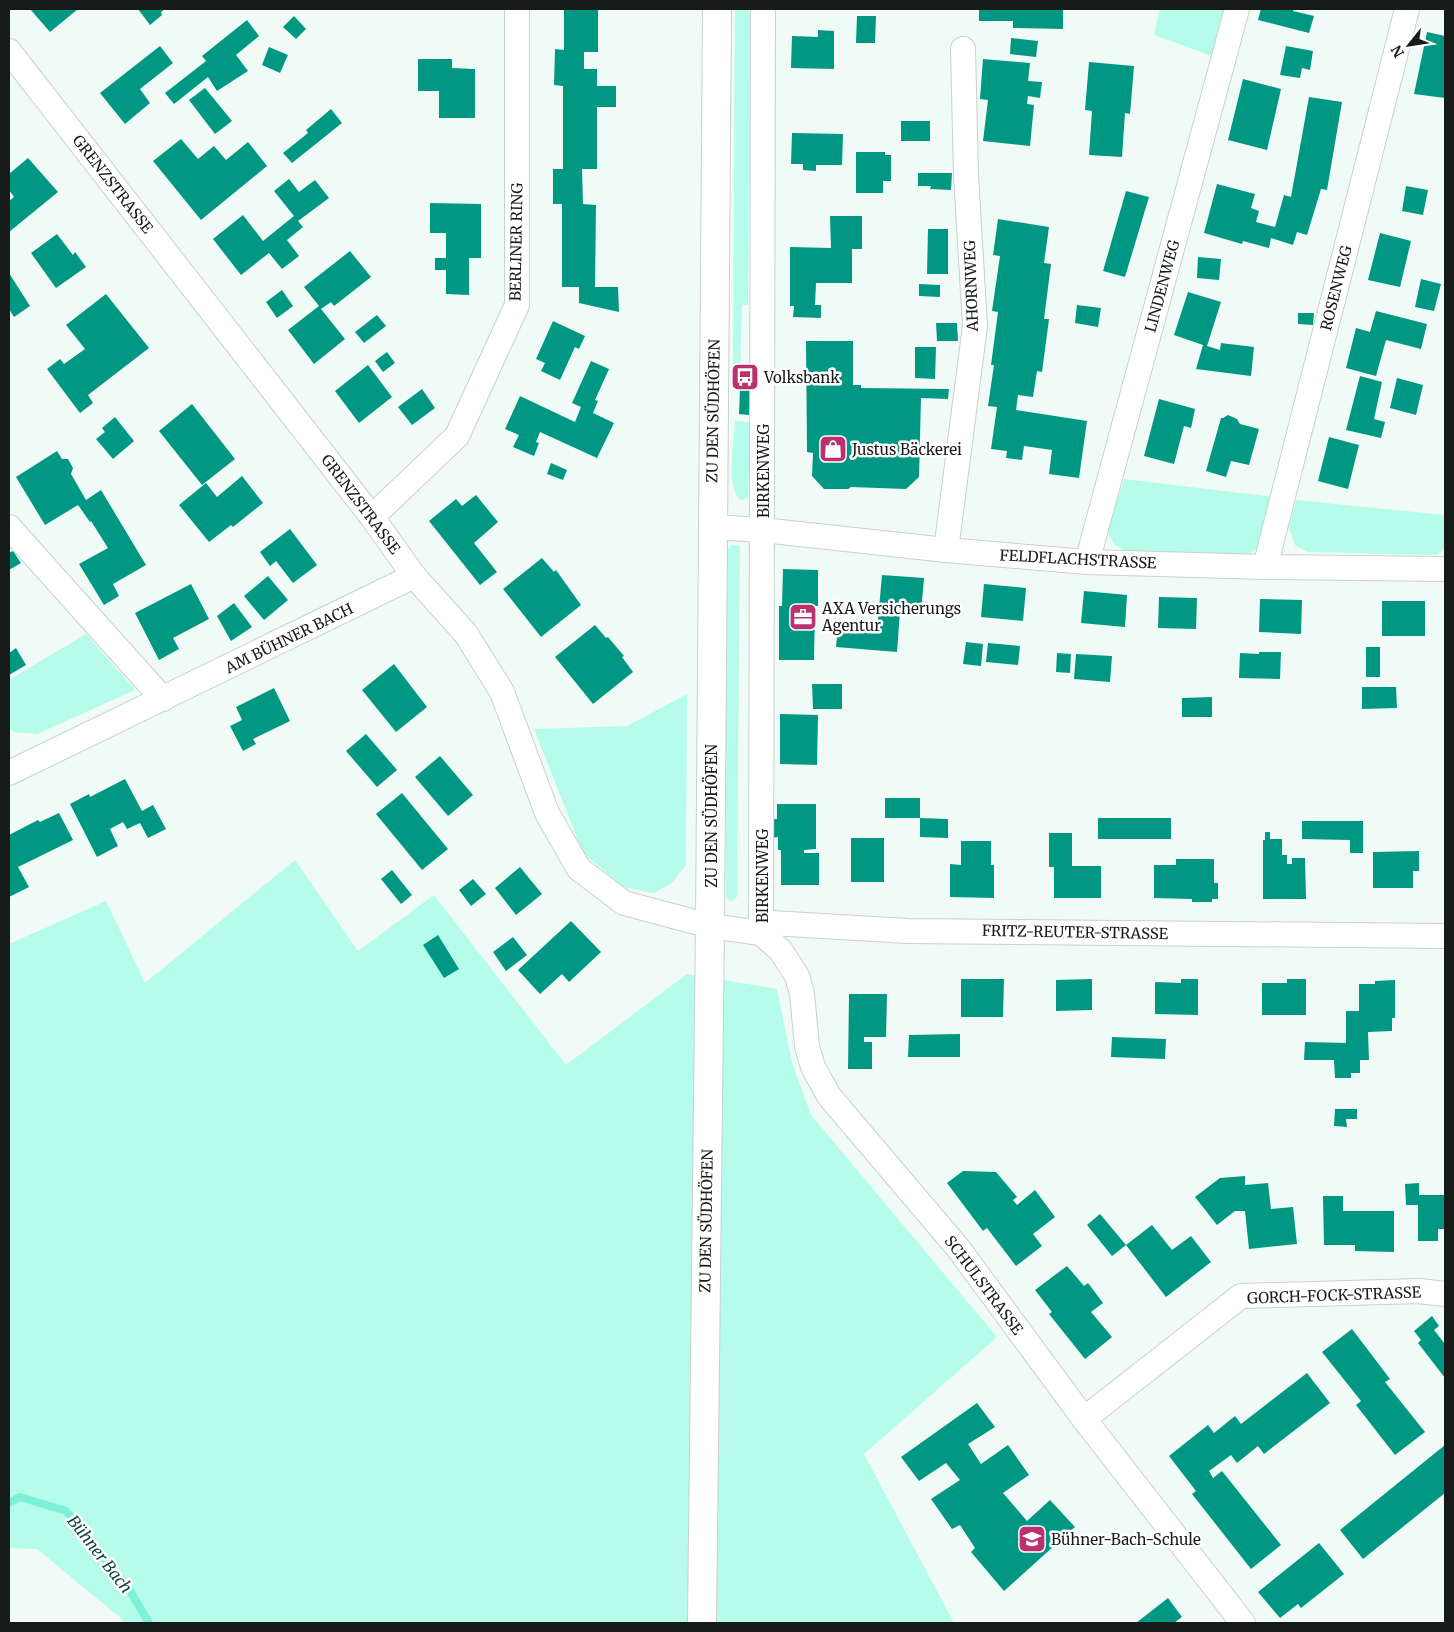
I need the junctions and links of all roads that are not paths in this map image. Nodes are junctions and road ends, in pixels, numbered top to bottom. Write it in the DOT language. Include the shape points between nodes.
graph roads {
  1 [pos="517,9"];
  2 [pos="718,9"];
  3 [pos="763,9"];
  4 [pos="1237,9"];
  5 [pos="1407,9"];
  6 [pos="963,49"];
  7 [pos="9,51"];
  8 [pos="372,516"];
  9 [pos="9,527"];
  10 [pos="712,527"];
  11 [pos="762,530"];
  12 [pos="946,550"];
  13 [pos="1087,562"];
  14 [pos="1265,567"];
  15 [pos="1445,569"];
  16 [pos="414,576"];
  17 [pos="163,699"];
  18 [pos="11,768"];
  19 [pos="710,926"];
  20 [pos="761,933"];
  21 [pos="1445,936"];
  22 [pos="1445,1294"];
  23 [pos="1084,1419"];
  24 [pos="702,1623"];
  25 [pos="1243,1623"];
  1 -- 8 [label="street, BERLINER RING" via="517,304 457,436"];
  2 -- 10 [label="street, ZU DEN SÜDHÖFEN"];
  3 -- 11 [label="street, BIRKENWEG"];
  4 -- 13 [label="street, LINDENWEG"];
  5 -- 14 [label="street, ROSENWEG"];
  6 -- 12 [label="street, AHORNWEG" via="975,326"];
  7 -- 8 [label="street, GRENZSTRASSE"];
  8 -- 16 [label="street, GRENZSTRASSE"];
  9 -- 17 [label="street"];
  10 -- 11 [label="street, FELDFLACHSTRASSE"];
  10 -- 19 [label="street, ZU DEN SÜDHÖFEN"];
  11 -- 12 [label="street, FELDFLACHSTRASSE"];
  11 -- 20 [label="street, BIRKENWEG"];
  12 -- 13 [label="street, FELDFLACHSTRASSE"];
  13 -- 14 [label="street, FELDFLACHSTRASSE"];
  14 -- 15 [label="street, FELDFLACHSTRASSE"];
  16 -- 17 [label="street, AM BÜHNER BACH"];
  16 -- 19 [label="street, GRENZSTRASSE" via="466,634 502,692 547,813 579,869 624,903"];
  17 -- 18 [label="street, AM BÜHNER BACH"];
  19 -- 20 [label="street"];
  19 -- 24 [label="street, ZU DEN SÜDHÖFEN"];
  20 -- 21 [label="street, FRITZ-REUTER-STRASSE" via="771,923 908,930"];
  20 -- 23 [label="street, SCHULSTRASSE" via="781,951 797,976 807,1046 813,1067 829,1096 958,1248"];
  22 -- 23 [label="street, GORCH-FOCK-STRASSE" via="1419,1291 1241,1296"];
  23 -- 25 [label="street, SCHULSTRASSE"];
}
